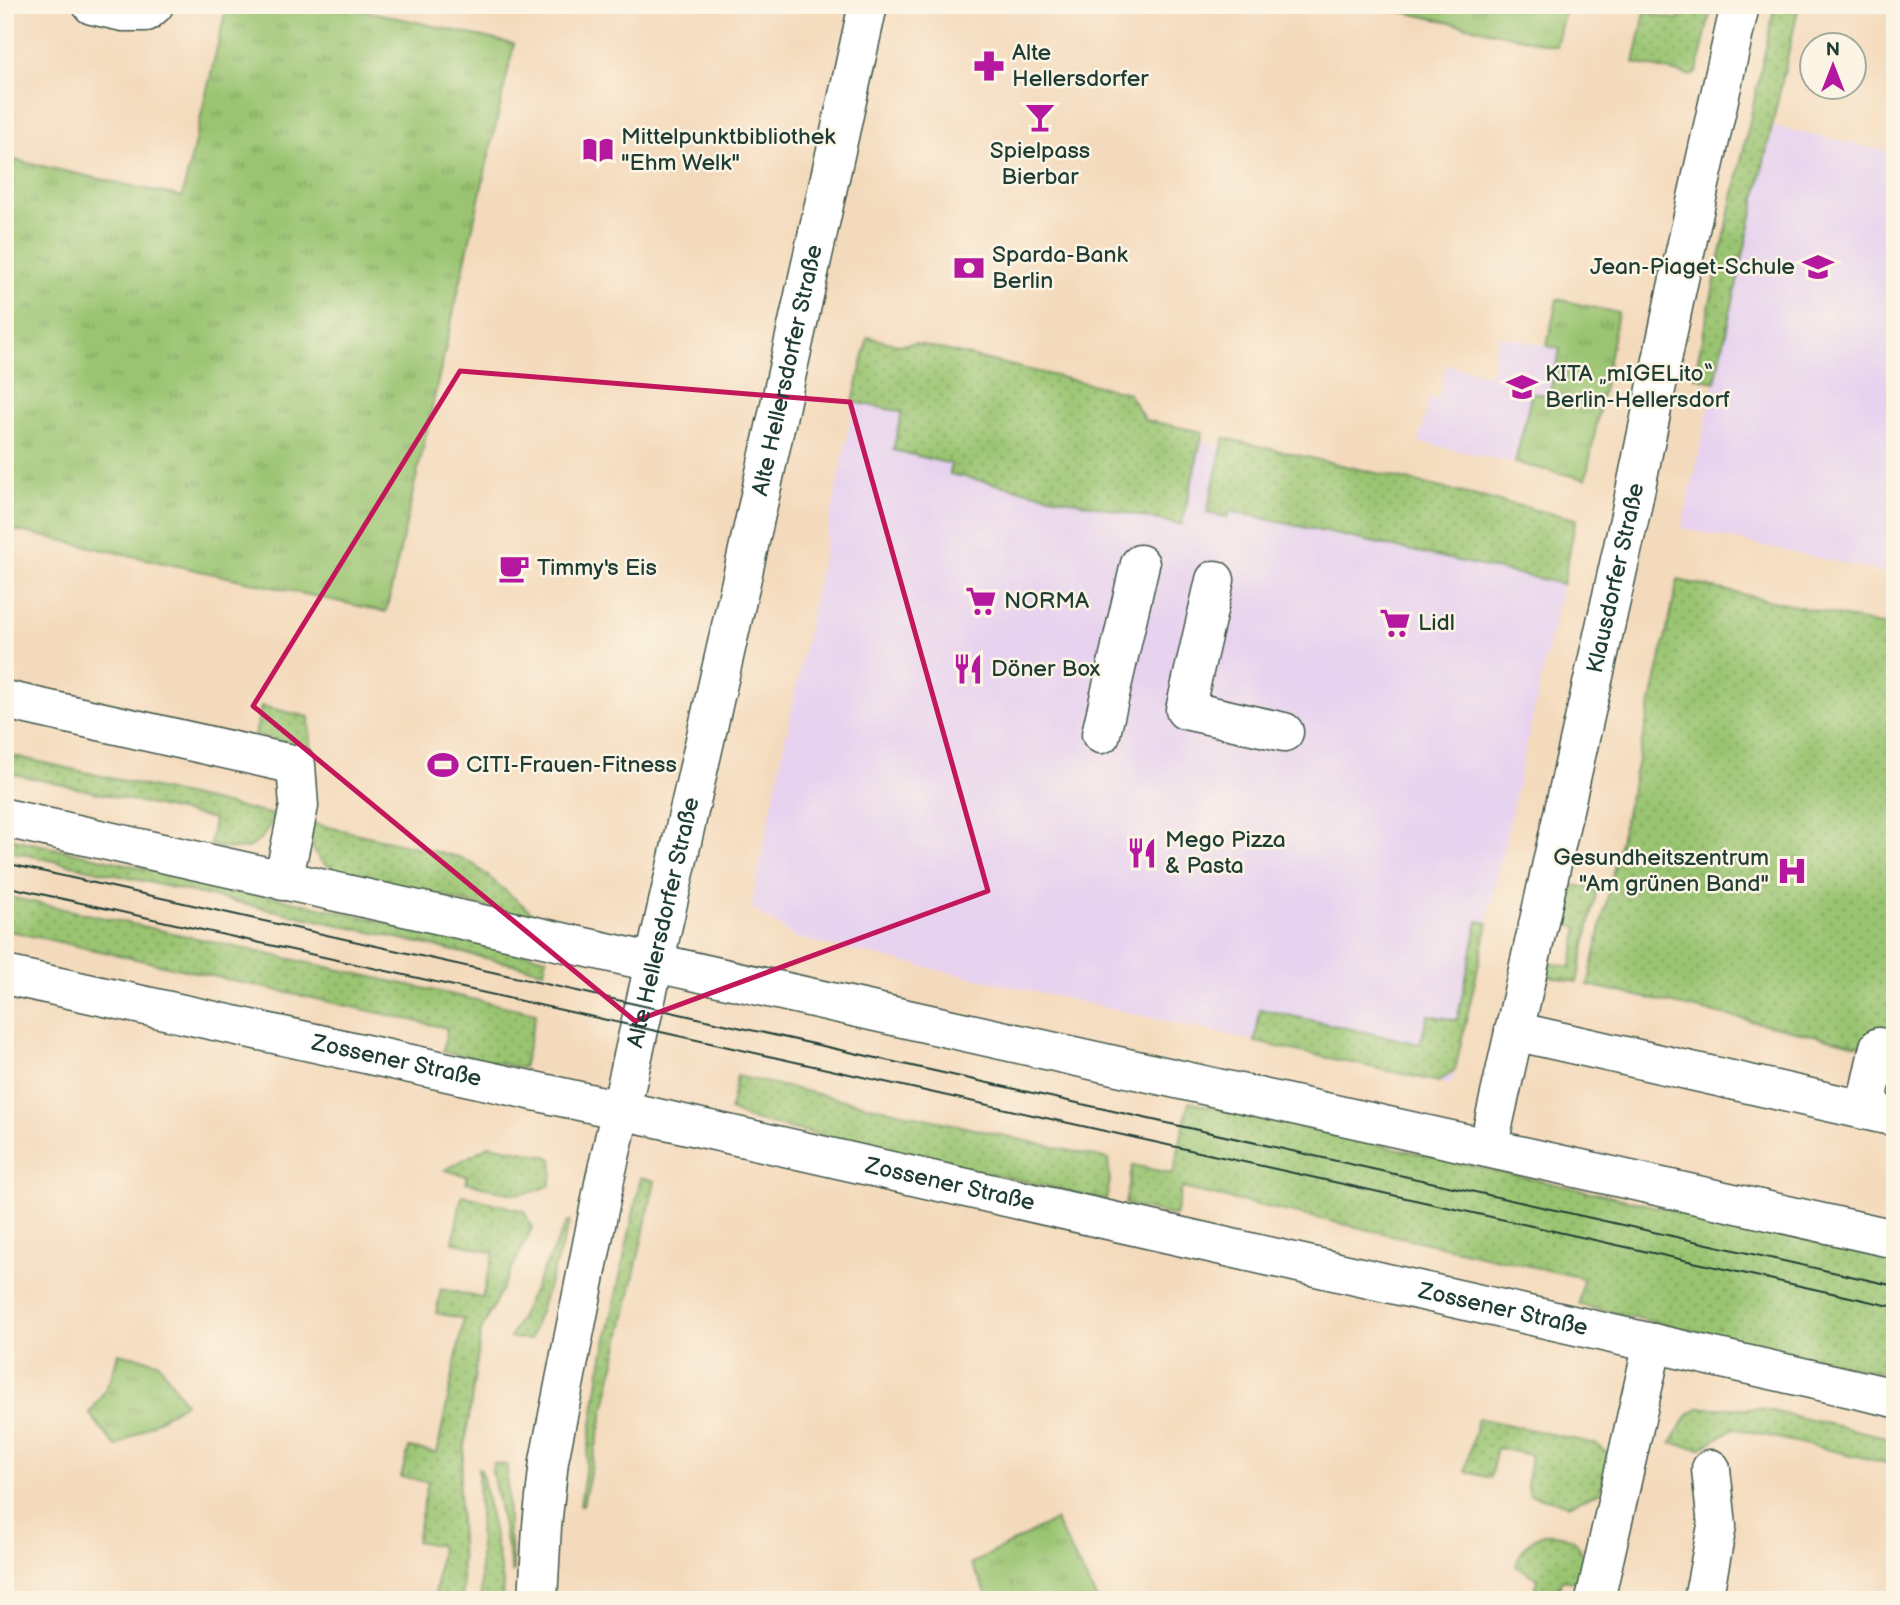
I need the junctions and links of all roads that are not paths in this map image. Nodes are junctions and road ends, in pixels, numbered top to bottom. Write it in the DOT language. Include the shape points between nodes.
graph roads {
  1 [pos="92,5"];
  2 [pos="153,5"];
  3 [pos="868,5"];
  4 [pos="1740,5"];
  5 [pos="1140,564"];
  6 [pos="1215,580"];
  7 [pos="5,700"];
  8 [pos="1284,732"];
  9 [pos="1101,734"];
  10 [pos="5,818"];
  11 [pos="283,881"];
  12 [pos="653,961"];
  13 [pos="5,975"];
  14 [pos="1514,1031"];
  15 [pos="1879,1047"];
  16 [pos="621,1110"];
  17 [pos="1880,1114"];
  18 [pos="1488,1148"];
  19 [pos="1895,1239"];
  20 [pos="1653,1343"];
  21 [pos="1895,1398"];
  22 [pos="1711,1469"];
  23 [pos="538,1600"];
  24 [pos="1595,1600"];
  25 [pos="1703,1600"];
  1 -- 2 [label="street" via="123,12 146,12"];
  3 -- 12 [label="street, Alte Hellersdorfer Straße"];
  4 -- 14 [label="street, Klausdorfer Straße"];
  5 -- 9 [label="street"];
  6 -- 8 [label="street" via="1185,710"];
  7 -- 11 [label="street" via="296,765 299,806"];
  10 -- 11 [label="street"];
  11 -- 12 [label="street"];
  12 -- 16 [label="street, Alte Hellersdorfer Straße"];
  12 -- 18 [label="street"];
  13 -- 16 [label="street, Zossener Straße"];
  14 -- 17 [label="street"];
  14 -- 18 [label="street, Klausdorfer Straße"];
  15 -- 17 [label="street"];
  16 -- 20 [label="street, Zossener Straße"];
  16 -- 23 [label="street, Alte Hellersdorfer Straße" via="549,1461"];
  18 -- 19 [label="street"];
  20 -- 21 [label="street, Zossener Straße"];
  20 -- 24 [label="street"];
  22 -- 25 [label="street" via="1717,1525"];
}
